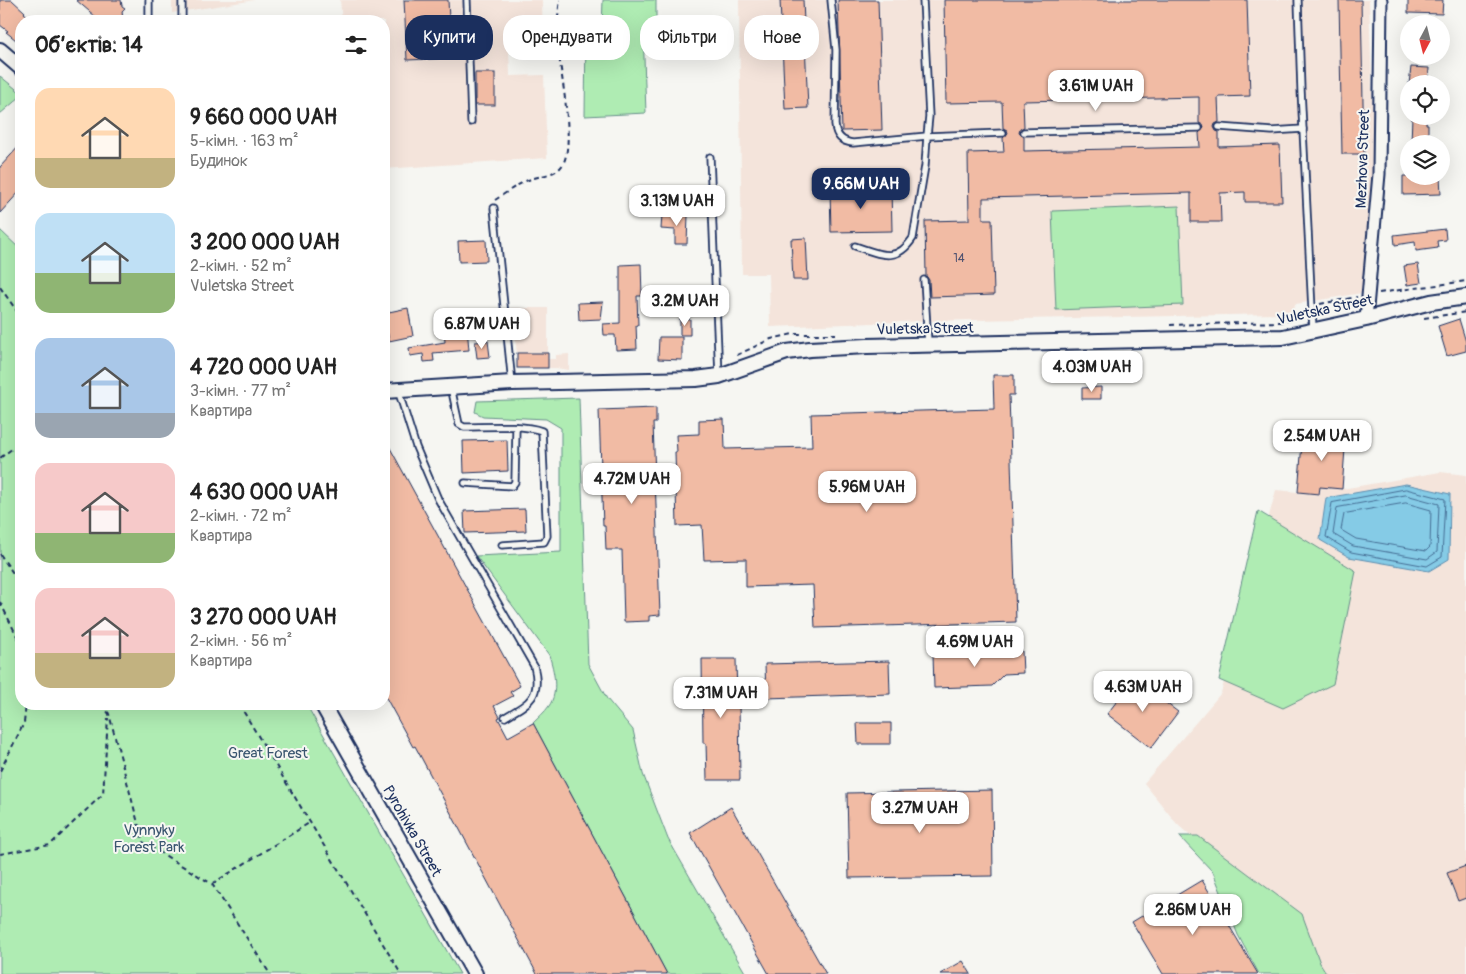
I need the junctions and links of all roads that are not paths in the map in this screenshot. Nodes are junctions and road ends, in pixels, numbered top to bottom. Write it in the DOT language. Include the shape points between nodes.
graph roads {
  1 [pos="149,0"];
  2 [pos="182,0"];
  3 [pos="467,0"];
  4 [pos="831,0"];
  5 [pos="923,0"];
  6 [pos="1298,0"];
  7 [pos="1381,0"];
  8 [pos="149,15"];
  9 [pos="182,15"];
  10 [pos="0,50"];
  11 [pos="15,63"];
  12 [pos="471,122"];
  13 [pos="1219,127"];
  14 [pos="1199,128"];
  15 [pos="1303,128"];
  16 [pos="1003,132"];
  17 [pos="1024,132"];
  18 [pos="927,136"];
  19 [pos="710,157"];
  20 [pos="494,205"];
  21 [pos="855,246"];
  22 [pos="924,280"];
  23 [pos="1466,297"];
  24 [pos="1366,319"];
  25 [pos="1313,330"];
  26 [pos="928,346"];
  27 [pos="719,376"];
  28 [pos="512,383"];
  29 [pos="451,387"];
  30 [pos="398,390"];
  31 [pos="390,391"];
  32 [pos="516,427"];
  33 [pos="465,483"];
  34 [pos="502,545"];
  35 [pos="325,710"];
  36 [pos="505,717"];
  37 [pos="475,974"];
  1 -- 8 [label="lane"];
  2 -- 9 [label="lane"];
  3 -- 12 [label="lane"];
  4 -- 18 [label="lane" via="836,50 834,125 838,136 854,142"];
  5 -- 18 [label="lane" via="929,116"];
  6 -- 15 [label="lane"];
  7 -- 24 [label="street, Mezhova Street" via="1380,174"];
  10 -- 11 [label="street"];
  13 -- 15 [label="lane" via="1272,131"];
  14 -- 17 [label="lane"];
  15 -- 25 [label="lane"];
  16 -- 18 [label="lane"];
  18 -- 21 [label="lane" via="913,238 907,247 894,255"];
  19 -- 27 [label="lane"];
  20 -- 28 [label="lane"];
  22 -- 26 [label="lane"];
  23 -- 24 [label="street, Vuletska Street" via="1431,302"];
  24 -- 25 [label="street, Vuletska Street"];
  25 -- 26 [label="street, Vuletska Street" via="1283,337"];
  26 -- 27 [label="street, Vuletska Street" via="867,346 787,352"];
  27 -- 28 [label="street, Vuletska Street"];
  28 -- 29 [label="street, Vuletska Street"];
  29 -- 30 [label="street, Vuletska Street"];
  29 -- 32 [label="lane" via="459,424 464,427"];
  30 -- 31 [label="street, Vuletska Street"];
  30 -- 36 [label="lane" via="416,447 438,499 534,666 536,692 525,706"];
  32 -- 33 [label="lane" via="515,482 512,486"];
  32 -- 34 [label="lane" via="542,431 547,536 544,542"];
  35 -- 37 [label="street, Pyrohivka Street"];
}
